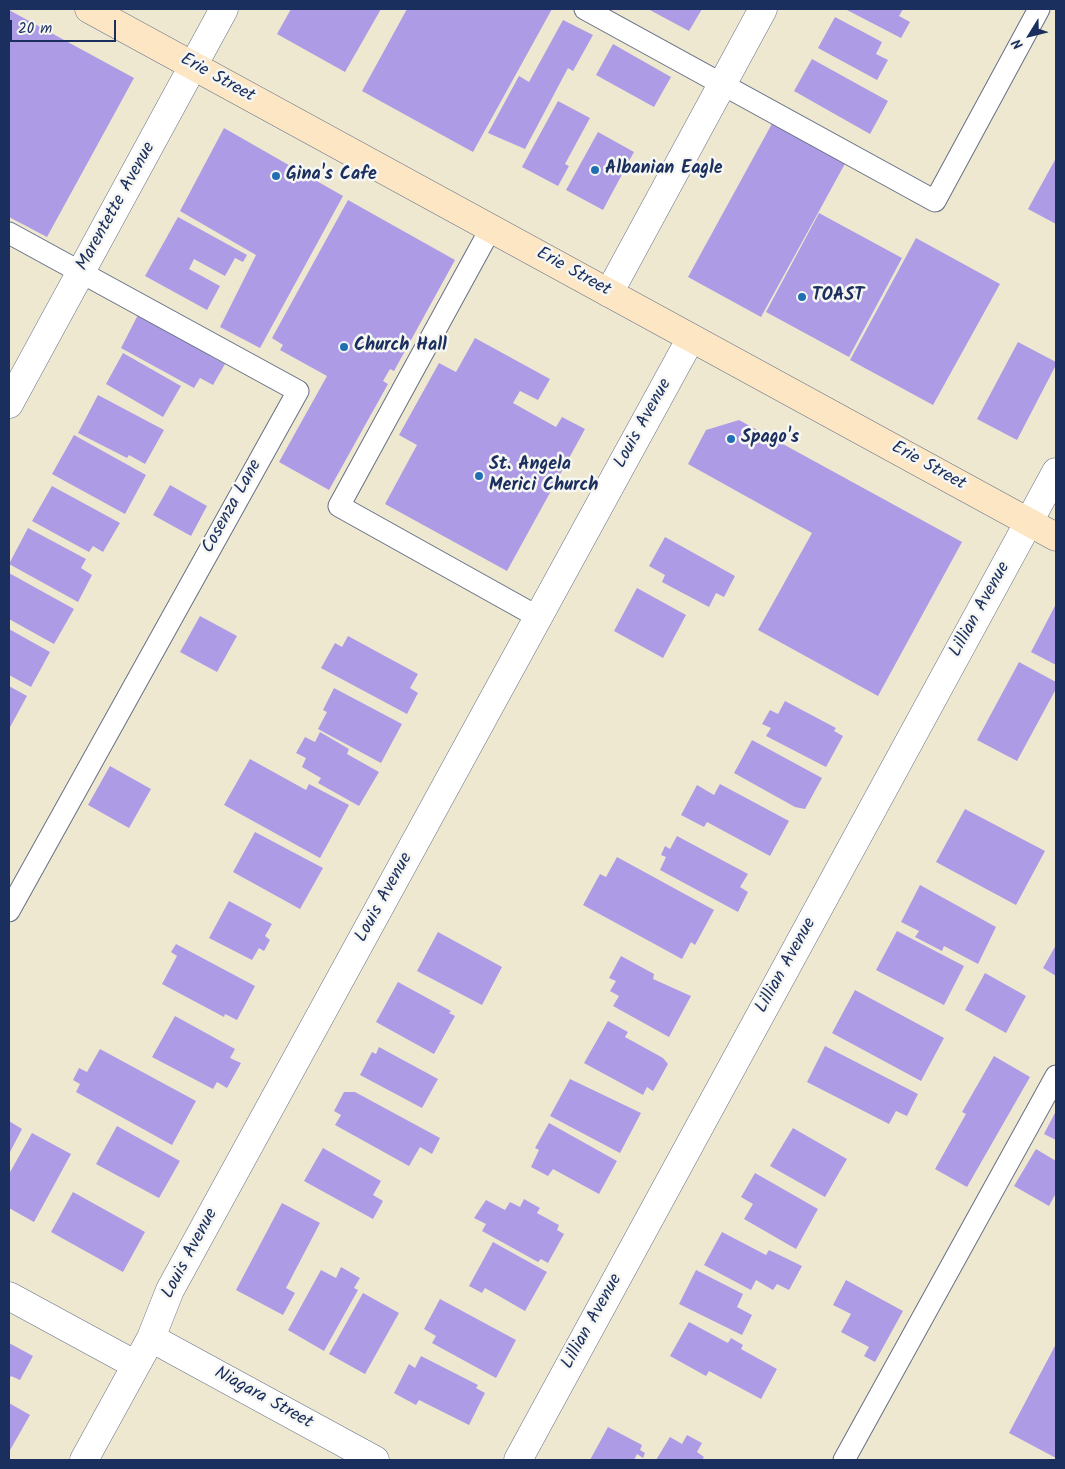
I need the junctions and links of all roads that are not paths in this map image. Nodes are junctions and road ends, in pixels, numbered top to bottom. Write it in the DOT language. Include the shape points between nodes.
graph roads {
  1 [pos="89,9"];
  2 [pos="224,9"];
  3 [pos="585,9"];
  4 [pos="763,9"];
  5 [pos="1039,9"];
  6 [pos="194,66"];
  7 [pos="722,84"];
  8 [pos="491,228"];
  9 [pos="9,233"];
  10 [pos="81,272"];
  11 [pos="609,293"];
  12 [pos="691,338"];
  13 [pos="9,404"];
  14 [pos="1056,472"];
  15 [pos="1029,523"];
  16 [pos="1056,537"];
  17 [pos="538,617"];
  18 [pos="9,911"];
  19 [pos="1056,1076"];
  20 [pos="9,1296"];
  21 [pos="151,1338"];
  22 [pos="136,1365"];
  23 [pos="84,1460"];
  24 [pos="375,1460"];
  25 [pos="518,1460"];
  26 [pos="844,1460"];
  1 -- 6 [label="street, Erie Street"];
  2 -- 6 [label="street, Marentette Avenue"];
  3 -- 7 [label="lane"];
  4 -- 7 [label="street"];
  5 -- 7 [label="lane" via="935,200"];
  6 -- 8 [label="street, Erie Street"];
  6 -- 10 [label="street, Marentette Avenue"];
  7 -- 11 [label="street"];
  8 -- 11 [label="street, Erie Street"];
  8 -- 17 [label="lane" via="339,506"];
  9 -- 10 [label="lane, Cosenza Lane"];
  10 -- 13 [label="street, Marentette Avenue"];
  10 -- 18 [label="lane, Cosenza Lane" via="298,391"];
  11 -- 12 [label="street, Erie Street"];
  12 -- 15 [label="street, Erie Street"];
  12 -- 17 [label="street, Louis Avenue"];
  14 -- 15 [label="street, Lillian Avenue"];
  15 -- 16 [label="street, Erie Street"];
  15 -- 25 [label="street, Lillian Avenue"];
  17 -- 21 [label="street, Louis Avenue" via="170,1290"];
  19 -- 26 [label="lane"];
  20 -- 22 [label="street"];
  21 -- 22 [label="street, Louis Avenue"];
  21 -- 24 [label="street, Niagara Street"];
  22 -- 23 [label="street, Louis Avenue"];
}
